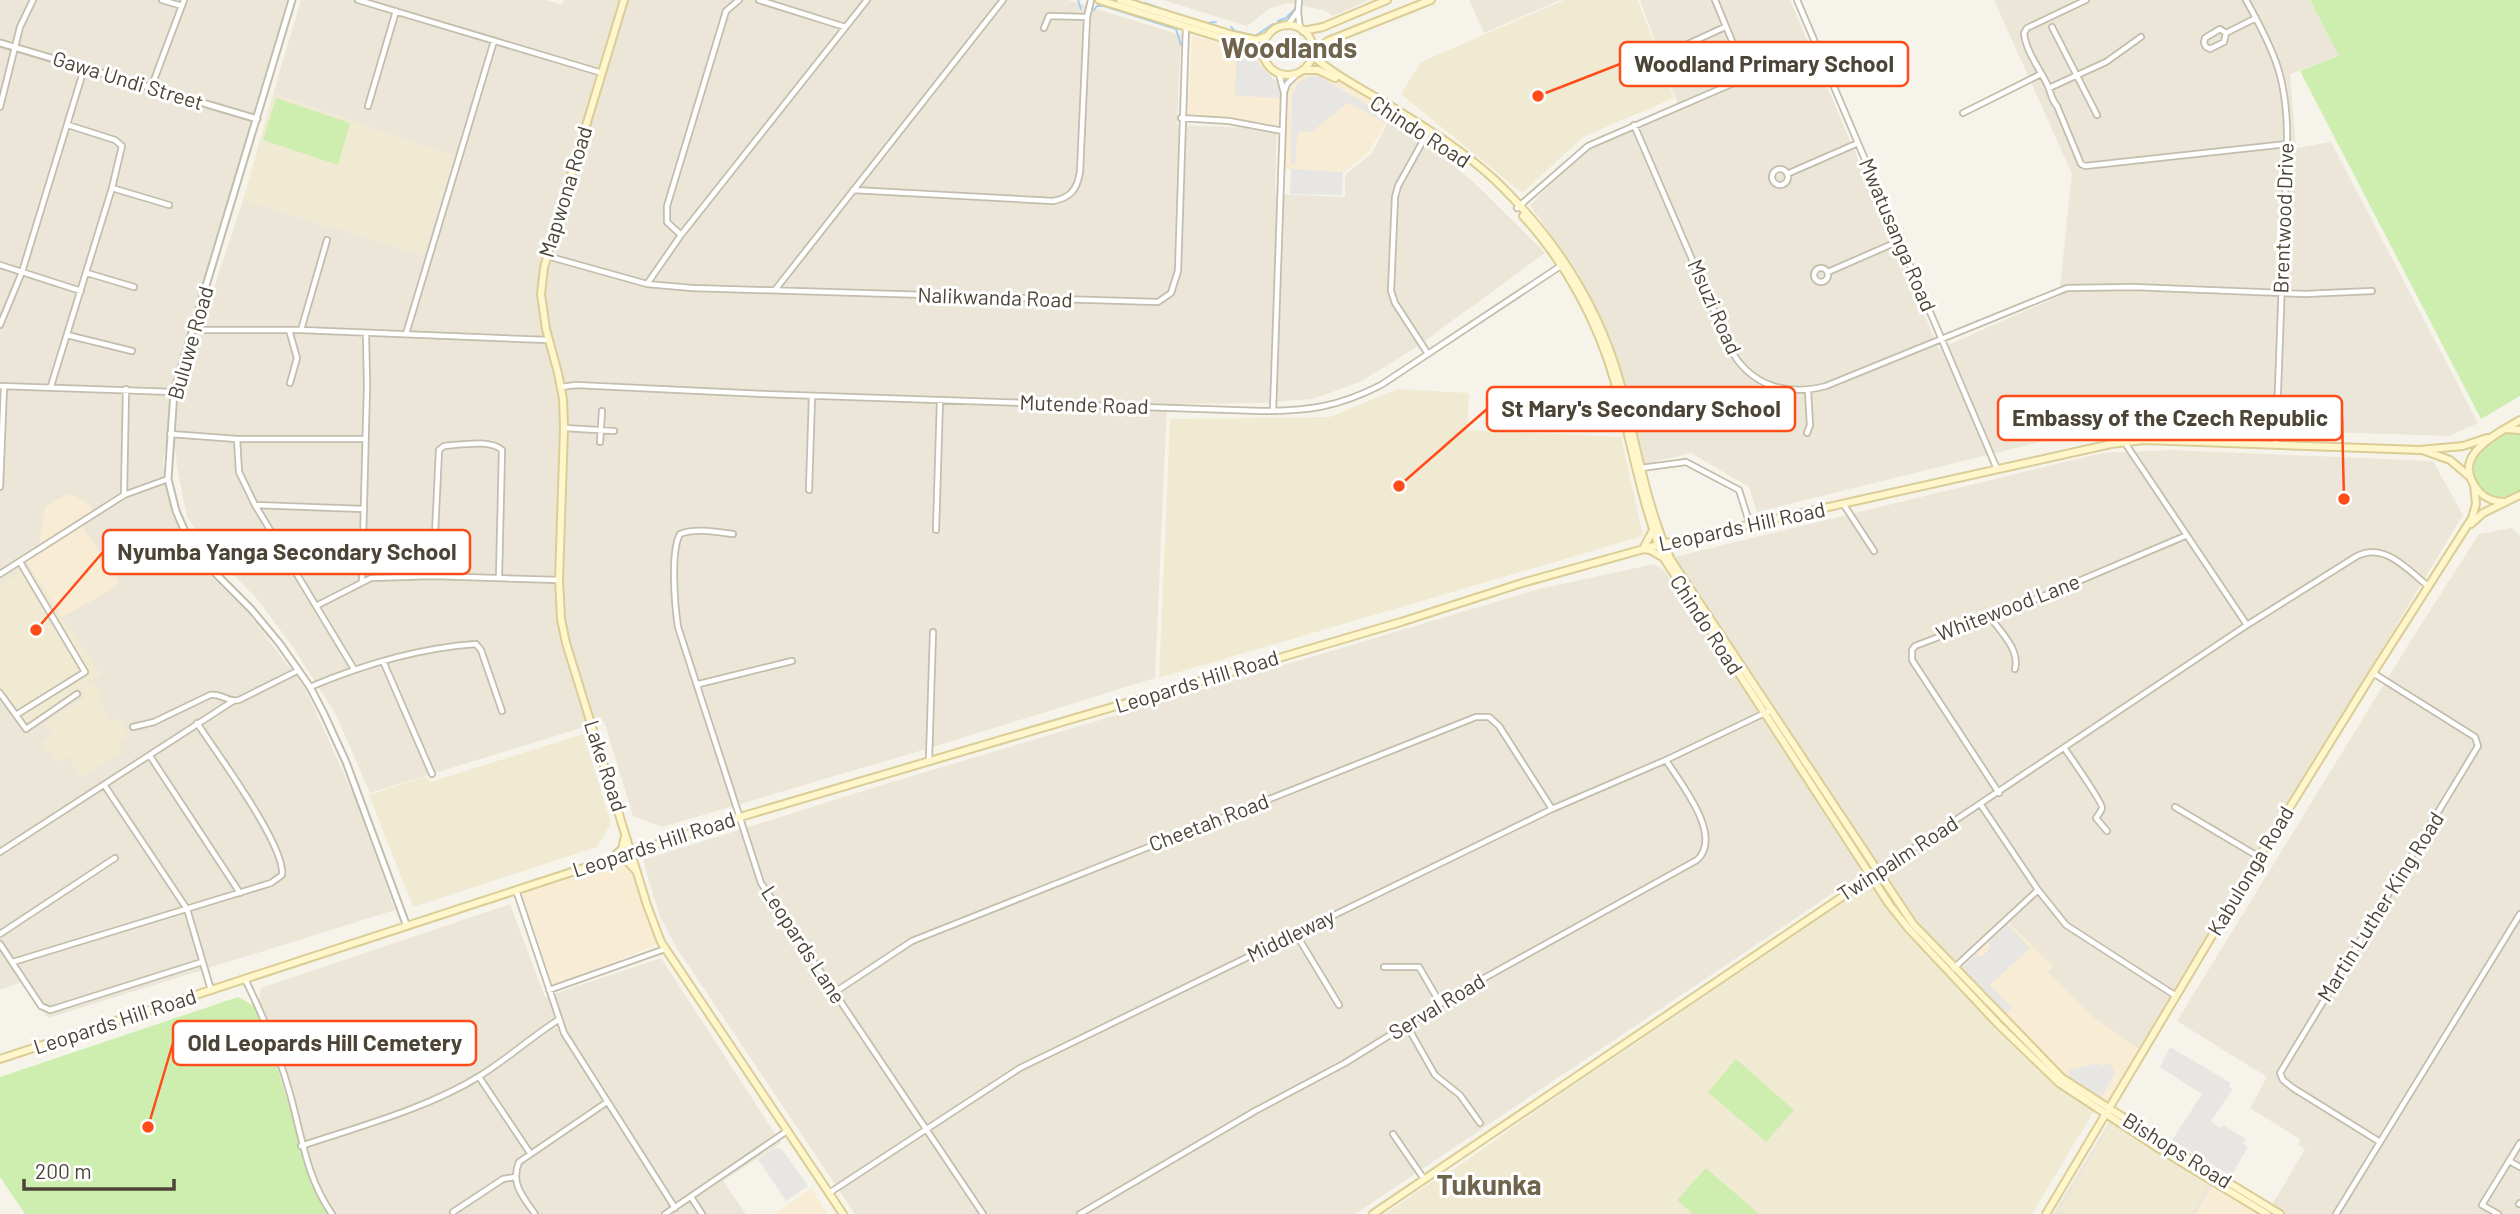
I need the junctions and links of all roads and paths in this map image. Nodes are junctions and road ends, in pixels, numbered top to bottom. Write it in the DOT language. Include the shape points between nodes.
graph roads {
  1 [pos="33,0"];
  2 [pos="162,0"];
  3 [pos="292,0"];
  4 [pos="358,0"];
  5 [pos="624,0"];
  6 [pos="739,0"];
  7 [pos="759,0"];
  8 [pos="867,0"];
  9 [pos="1003,0"];
  10 [pos="1090,0"];
  11 [pos="1099,0"];
  12 [pos="1120,0"];
  13 [pos="1299,0"];
  14 [pos="1387,0"];
  15 [pos="1431,0"];
  16 [pos="1715,0"];
  17 [pos="1797,0"];
  18 [pos="2087,0"];
  19 [pos="2246,0"];
  20 [pos="183,3"];
  21 [pos="396,11"];
  22 [pos="1297,12"];
  23 [pos="1087,17"];
  24 [pos="2256,18"];
  25 [pos="1187,24"];
  26 [pos="1287,26"];
  27 [pos="2052,26"];
  28 [pos="845,27"];
  29 [pos="1726,27"];
  30 [pos="1044,28"];
  31 [pos="1301,30"];
  32 [pos="2226,33"];
  33 [pos="1267,36"];
  34 [pos="2141,37"];
  35 [pos="494,41"];
  36 [pos="0,43"];
  37 [pos="14,47"];
  38 [pos="1816,47"];
  39 [pos="1677,48"];
  40 [pos="1312,54"];
  41 [pos="1265,60"];
  42 [pos="84,69"];
  43 [pos="1300,72"];
  44 [pos="602,74"];
  45 [pos="1279,74"];
  46 [pos="2041,74"];
  47 [pos="2077,76"];
  48 [pos="1747,77"];
  49 [pos="2049,88"];
  50 [pos="151,89"];
  51 [pos="1284,93"];
  52 [pos="368,106"];
  53 [pos="0,107"];
  54 [pos="1963,113"];
  55 [pos="2097,115"];
  56 [pos="1181,118"];
  57 [pos="257,119"];
  58 [pos="68,125"];
  59 [pos="1634,125"];
  60 [pos="1283,131"];
  61 [pos="1428,132"];
  62 [pos="1858,144"];
  63 [pos="2287,144"];
  64 [pos="1787,174"];
  65 [pos="113,188"];
  66 [pos="853,191"];
  67 [pos="169,205"];
  68 [pos="1518,207"];
  69 [pos="681,235"];
  70 [pos="327,240"];
  71 [pos="1899,241"];
  72 [pos="547,256"];
  73 [pos="1563,264"];
  74 [pos="0,265"];
  75 [pos="22,272"];
  76 [pos="1828,272"];
  77 [pos="87,273"];
  78 [pos="648,284"];
  79 [pos="134,287"];
  80 [pos="775,290"];
  81 [pos="81,291"];
  82 [pos="2372,291"];
  83 [pos="2282,293"];
  84 [pos="0,325"];
  85 [pos="194,330"];
  86 [pos="289,330"];
  87 [pos="300,330"];
  88 [pos="366,334"];
  89 [pos="406,334"];
  90 [pos="67,335"];
  91 [pos="1941,339"];
  92 [pos="548,340"];
  93 [pos="132,351"];
  94 [pos="1428,354"];
  95 [pos="290,383"];
  96 [pos="2,386"];
  97 [pos="51,386"];
  98 [pos="561,387"];
  99 [pos="126,389"];
  100 [pos="1808,391"];
  101 [pos="174,392"];
  102 [pos="811,396"];
  103 [pos="940,400"];
  104 [pos="602,411"];
  105 [pos="1273,411"];
  106 [pos="2520,420"];
  107 [pos="564,428"];
  108 [pos="601,430"];
  109 [pos="2503,430"];
  110 [pos="2520,430"];
  111 [pos="614,431"];
  112 [pos="1807,433"];
  113 [pos="169,434"];
  114 [pos="2487,438"];
  115 [pos="237,439"];
  116 [pos="365,439"];
  117 [pos="600,442"];
  118 [pos="2124,442"];
  119 [pos="2276,444"];
  120 [pos="2420,450"];
  121 [pos="1639,469"];
  122 [pos="1997,469"];
  123 [pos="2470,478"];
  124 [pos="167,479"];
  125 [pos="2474,485"];
  126 [pos="0,487"];
  127 [pos="809,490"];
  128 [pos="124,495"];
  129 [pos="2515,499"];
  130 [pos="255,505"];
  131 [pos="1844,505"];
  132 [pos="363,509"];
  133 [pos="1750,526"];
  134 [pos="936,530"];
  135 [pos="1656,530"];
  136 [pos="2463,532"];
  137 [pos="733,534"];
  138 [pos="2185,536"];
  139 [pos="1679,540"];
  140 [pos="1661,544"];
  141 [pos="1643,549"];
  142 [pos="1874,551"];
  143 [pos="1663,557"];
  144 [pos="1671,560"];
  145 [pos="20,562"];
  146 [pos="0,574"];
  147 [pos="433,576"];
  148 [pos="499,577"];
  149 [pos="559,580"];
  150 [pos="362,581"];
  151 [pos="2428,586"];
  152 [pos="316,606"];
  153 [pos="1990,617"];
  154 [pos="2247,625"];
  155 [pos="933,632"];
  156 [pos="383,661"];
  157 [pos="792,662"];
  158 [pos="354,668"];
  159 [pos="2015,669"];
  160 [pos="297,671"];
  161 [pos="2373,673"];
  162 [pos="699,684"];
  163 [pos="310,687"];
  164 [pos="0,693"];
  165 [pos="77,694"];
  166 [pos="233,701"];
  167 [pos="502,711"];
  168 [pos="1767,712"];
  169 [pos="16,715"];
  170 [pos="197,723"];
  171 [pos="133,727"];
  172 [pos="2065,748"];
  173 [pos="150,756"];
  174 [pos="929,760"];
  175 [pos="1665,760"];
  176 [pos="432,774"];
  177 [pos="105,786"];
  178 [pos="1999,793"];
  179 [pos="1981,805"];
  180 [pos="2175,807"];
  181 [pos="1552,809"];
  182 [pos="740,817"];
  183 [pos="2107,831"];
  184 [pos="626,834"];
  185 [pos="650,845"];
  186 [pos="632,851"];
  187 [pos="0,852"];
  188 [pos="115,858"];
  189 [pos="613,858"];
  190 [pos="2259,858"];
  191 [pos="637,866"];
  192 [pos="638,875"];
  193 [pos="1874,875"];
  194 [pos="516,890"];
  195 [pos="2038,890"];
  196 [pos="240,893"];
  197 [pos="187,909"];
  198 [pos="2520,914"];
  199 [pos="406,924"];
  200 [pos="0,934"];
  201 [pos="1296,934"];
  202 [pos="0,944"];
  203 [pos="665,949"];
  204 [pos="202,961"];
  205 [pos="13,962"];
  206 [pos="1384,967"];
  207 [pos="1952,970"];
  208 [pos="245,979"];
  209 [pos="211,990"];
  210 [pos="549,990"];
  211 [pos="835,992"];
  212 [pos="2176,996"];
  213 [pos="1440,1003"];
  214 [pos="1339,1004"];
  215 [pos="558,1020"];
  216 [pos="1406,1024"];
  217 [pos="0,1059"];
  218 [pos="478,1077"];
  219 [pos="607,1102"];
  220 [pos="2108,1112"];
  221 [pos="1480,1123"];
  222 [pos="926,1129"];
  223 [pos="787,1131"];
  224 [pos="1393,1134"];
  225 [pos="2380,1142"];
  226 [pos="2520,1143"];
  227 [pos="301,1146"];
  228 [pos="530,1153"];
  229 [pos="2509,1161"];
  230 [pos="2520,1167"];
  231 [pos="515,1177"];
  232 [pos="1424,1180"];
  233 [pos="829,1194"];
  234 [pos="691,1197"];
  235 [pos="675,1208"];
  236 [pos="453,1213"];
  237 [pos="332,1214"];
  238 [pos="535,1214"];
  239 [pos="665,1214"];
  240 [pos="702,1214"];
  241 [pos="843,1214"];
  242 [pos="983,1214"];
  243 [pos="1080,1214"];
  244 [pos="1373,1214"];
  245 [pos="2046,1214"];
  246 [pos="2267,1214"];
  247 [pos="2280,1214"];
  248 [pos="2336,1214"];
  249 [pos="2497,1214"];
  1 -- 37 [label="street"];
  2 -- 20 [label="street"];
  3 -- 57 [label="street, Buluwe Road"];
  4 -- 21 [label="street"];
  5 -- 44 [label="main road, Mapwona Road"];
  6 -- 69 [label="street" via="726,10 667,206 667,222"];
  7 -- 28 [label="street"];
  8 -- 28 [label="street"];
  9 -- 66 [label="street"];
  10 -- 23 [label="street"];
  11 -- 25 [label="main road"];
  12 -- 25 [label="main road"];
  13 -- 22 [label="street"];
  14 -- 31 [label="main road" via="1324,27"];
  15 -- 40 [label="main road" via="1328,41"];
  16 -- 29 [label="street"];
  17 -- 38 [label="street, Mwatusanga Road"];
  18 -- 46 [label="street" via="2025,31 2024,40"];
  19 -- 24 [label="street, Brentwood Drive"];
  20 -- 50 [label="street"];
  21 -- 35 [label="street"];
  21 -- 52 [label="street"];
  22 -- 26 [label="street"];
  22 -- 31 [label="street"];
  23 -- 30 [label="street" via="1049,16"];
  23 -- 66 [label="street" via="1080,173 1073,193 1053,201"];
  24 -- 32 [label="street"];
  24 -- 63 [label="street, Brentwood Drive" via="2282,78"];
  25 -- 33 [label="main road" via="1248,39"];
  25 -- 41 [label="main road" via="1254,49"];
  25 -- 56 [label="street, Nalikwanda Road"];
  26 -- 31 [label="main road"];
  26 -- 33 [label="main road"];
  27 -- 47 [label="street"];
  28 -- 69 [label="street"];
  29 -- 39 [label="street"];
  29 -- 48 [label="street"];
  31 -- 40 [label="main road" via="1310,38"];
  32 -- 32 [label="street" via="2224,42 2206,47 2205,38 2220,29"];
  33 -- 41 [label="main road"];
  34 -- 47 [label="street"];
  35 -- 44 [label="street"];
  35 -- 89 [label="street"];
  36 -- 37 [label="street, Gawa Undi Street"];
  37 -- 42 [label="street, Gawa Undi Street"];
  37 -- 53 [label="street"];
  38 -- 48 [label="street"];
  38 -- 62 [label="street, Mwatusanga Road"];
  40 -- 43 [label="main road"];
  40 -- 61 [label="main road, Chindo Road" via="1335,74"];
  41 -- 45 [label="main road"];
  42 -- 50 [label="street, Gawa Undi Street"];
  42 -- 58 [label="street"];
  43 -- 45 [label="main road"];
  43 -- 51 [label="street"];
  43 -- 61 [label="main road, Chindo Road" via="1325,73"];
  44 -- 72 [label="main road, Mapwona Road"];
  45 -- 51 [label="street"];
  46 -- 49 [label="street"];
  46 -- 54 [label="street"];
  47 -- 49 [label="street"];
  47 -- 55 [label="street"];
  48 -- 59 [label="street"];
  49 -- 63 [label="street" via="2077,159 2085,166"];
  50 -- 57 [label="street, Gawa Undi Street"];
  51 -- 60 [label="street"];
  56 -- 60 [label="street"];
  56 -- 80 [label="street, Nalikwanda Road" via="1178,271 1171,293 1158,302"];
  57 -- 85 [label="street, Buluwe Road"];
  58 -- 65 [label="street" via="122,144"];
  58 -- 75 [label="street"];
  59 -- 68 [label="street" via="1581,151"];
  59 -- 100 [label="street, Msuzi Road" via="1736,358 1765,384"];
  60 -- 105 [label="street"];
  61 -- 68 [label="main road, Chindo Road" via="1476,164"];
  61 -- 94 [label="street" via="1395,197 1391,291"];
  62 -- 64 [label="street"];
  62 -- 71 [label="street, Mwatusanga Road"];
  63 -- 83 [label="street, Brentwood Drive"];
  65 -- 67 [label="street"];
  65 -- 77 [label="street"];
  66 -- 80 [label="street"];
  68 -- 73 [label="main road, Chindo Road" via="1546,235"];
  69 -- 78 [label="street"];
  70 -- 87 [label="street"];
  71 -- 76 [label="street"];
  71 -- 91 [label="street, Mwatusanga Road"];
  72 -- 78 [label="street, Nalikwanda Road"];
  72 -- 92 [label="main road, Mapwona Road" via="541,284"];
  73 -- 94 [label="street, Mutende Road"];
  73 -- 121 [label="main road, Chindo Road" via="1608,346"];
  74 -- 75 [label="street"];
  75 -- 81 [label="street"];
  75 -- 84 [label="street"];
  77 -- 79 [label="street"];
  77 -- 81 [label="street"];
  78 -- 80 [label="street, Nalikwanda Road"];
  81 -- 90 [label="street"];
  82 -- 83 [label="street, Msuzi Road"];
  83 -- 91 [label="street, Msuzi Road" via="2067,288"];
  83 -- 119 [label="street, Brentwood Drive"];
  85 -- 86 [label="street"];
  85 -- 101 [label="street, Buluwe Road"];
  86 -- 87 [label="street"];
  86 -- 95 [label="street" via="297,358"];
  87 -- 88 [label="street"];
  88 -- 89 [label="street"];
  88 -- 116 [label="street"];
  89 -- 92 [label="street"];
  90 -- 93 [label="street"];
  90 -- 97 [label="street"];
  91 -- 100 [label="street, Msuzi Road"];
  91 -- 122 [label="street, Mwatusanga Road"];
  92 -- 98 [label="main road, Mapwona Road"];
  94 -- 105 [label="street, Mutende Road" via="1361,395 1324,408"];
  96 -- 97 [label="street"];
  96 -- 126 [label="street"];
  97 -- 99 [label="street"];
  98 -- 102 [label="street, Mutende Road"];
  98 -- 107 [label="main road, Lake Road"];
  99 -- 101 [label="street"];
  99 -- 128 [label="street"];
  100 -- 112 [label="street"];
  101 -- 113 [label="street, Buluwe Road"];
  102 -- 103 [label="street, Mutende Road"];
  102 -- 127 [label="street"];
  103 -- 105 [label="street, Mutende Road"];
  103 -- 134 [label="street"];
  104 -- 108 [label="street"];
  106 -- 109 [label="main road, Leopards Hill Road"];
  107 -- 108 [label="street"];
  107 -- 149 [label="main road, Lake Road"];
  108 -- 111 [label="street"];
  108 -- 117 [label="street"];
  109 -- 110 [label="main road"];
  109 -- 114 [label="main road, Leopards Hill Road"];
  113 -- 115 [label="street"];
  113 -- 124 [label="street, Buluwe Road"];
  114 -- 120 [label="main road, Leopards Hill Road" via="2463,446"];
  114 -- 123 [label="main road" via="2472,458"];
  115 -- 116 [label="street"];
  115 -- 130 [label="street" via="238,468"];
  116 -- 132 [label="street"];
  118 -- 119 [label="main road, Leopards Hill Road"];
  118 -- 122 [label="main road, Leopards Hill Road"];
  118 -- 138 [label="street"];
  119 -- 120 [label="main road, Leopards Hill Road"];
  120 -- 123 [label="main road, Leopards Hill Road" via="2450,460"];
  121 -- 133 [label="street" via="1681,462 1696,466 1739,491"];
  121 -- 135 [label="main road, Chindo Road"];
  122 -- 131 [label="main road, Leopards Hill Road"];
  123 -- 125 [label="main road"];
  124 -- 128 [label="street"];
  124 -- 160 [label="street, Buluwe Road" via="190,543 251,609"];
  125 -- 129 [label="main road" via="2490,500"];
  125 -- 136 [label="main road, Kabulonga Road" via="2476,508"];
  128 -- 145 [label="street"];
  129 -- 136 [label="main road, Kabulonga Road" via="2480,516"];
  130 -- 132 [label="street"];
  130 -- 152 [label="street"];
  131 -- 133 [label="main road, Leopards Hill Road"];
  131 -- 142 [label="street"];
  132 -- 150 [label="street"];
  133 -- 139 [label="main road, Leopards Hill Road"];
  135 -- 139 [label="main road"];
  135 -- 140 [label="main road, Chindo Road"];
  135 -- 141 [label="main road"];
  136 -- 151 [label="main road, Kabulonga Road"];
  137 -- 162 [label="street, Leopards Lane" via="685,532 677,538 678,627"];
  138 -- 153 [label="street, Whitewood Lane"];
  138 -- 154 [label="street"];
  139 -- 140 [label="main road, Leopards Hill Road"];
  139 -- 144 [label="main road"];
  140 -- 141 [label="main road, Leopards Hill Road"];
  140 -- 143 [label="main road, Chindo Road"];
  140 -- 144 [label="main road, Chindo Road"];
  141 -- 143 [label="main road"];
  141 -- 174 [label="main road, Leopards Hill Road"];
  143 -- 168 [label="main road, Chindo Road"];
  144 -- 168 [label="main road, Chindo Road"];
  145 -- 146 [label="street"];
  145 -- 169 [label="street" via="85,672"];
  147 -- 148 [label="street"];
  147 -- 148 [label="street" via="439,450 471,445 502,450"];
  147 -- 150 [label="street"];
  148 -- 149 [label="street"];
  149 -- 184 [label="main road, Lake Road" via="566,643"];
  150 -- 152 [label="street"];
  151 -- 154 [label="street, Twinpalm Road" via="2391,557 2367,551"];
  151 -- 161 [label="main road, Kabulonga Road"];
  152 -- 158 [label="street"];
  153 -- 159 [label="street" via="2017,657"];
  153 -- 178 [label="street, Whitewood Lane" via="1920,642 1911,656"];
  154 -- 172 [label="street, Twinpalm Road"];
  155 -- 174 [label="street"];
  156 -- 158 [label="street"];
  156 -- 167 [label="street" via="475,644"];
  156 -- 176 [label="street"];
  157 -- 162 [label="street"];
  158 -- 163 [label="street"];
  160 -- 163 [label="street, Buluwe Road"];
  160 -- 166 [label="street"];
  161 -- 190 [label="main road, Kabulonga Road"];
  161 -- 225 [label="street, Martin Luther King Road" via="2474,737 2478,746 2280,1073 2293,1088"];
  162 -- 182 [label="street, Leopards Lane"];
  163 -- 199 [label="street, Buluwe Road" via="346,761"];
  164 -- 169 [label="street"];
  165 -- 169 [label="street" via="26,729"];
  166 -- 170 [label="street"];
  166 -- 171 [label="street" via="210,695"];
  168 -- 175 [label="street, Middleway"];
  168 -- 193 [label="main road, Chindo Road"];
  170 -- 173 [label="street"];
  170 -- 196 [label="street" via="270,834 282,862 278,880"];
  172 -- 178 [label="street, Twinpalm Road"];
  172 -- 183 [label="street" via="2102,802 2096,818"];
  173 -- 177 [label="street"];
  173 -- 196 [label="street"];
  174 -- 182 [label="main road, Leopards Hill Road"];
  175 -- 181 [label="street, Middleway"];
  175 -- 213 [label="street, Serval Road" via="1703,824 1706,845 1701,856"];
  177 -- 187 [label="street"];
  177 -- 197 [label="street"];
  178 -- 179 [label="street, Twinpalm Road"];
  179 -- 193 [label="street, Twinpalm Road"];
  179 -- 195 [label="street"];
  180 -- 190 [label="street"];
  181 -- 201 [label="street, Middleway"];
  181 -- 211 [label="street, Cheetah Road" via="1499,726 1489,718 1476,717 912,941"];
  182 -- 185 [label="main road, Leopards Hill Road"];
  182 -- 211 [label="street, Leopards Lane" via="761,883"];
  184 -- 185 [label="main road" via="638,844"];
  184 -- 186 [label="main road, Lake Road"];
  184 -- 189 [label="main road" via="622,849"];
  185 -- 186 [label="main road, Leopards Hill Road"];
  185 -- 191 [label="main road" via="641,851"];
  186 -- 189 [label="main road, Leopards Hill Road"];
  186 -- 191 [label="main road, Lake Road"];
  188 -- 200 [label="street"];
  189 -- 192 [label="main road" via="628,862"];
  189 -- 194 [label="main road, Leopards Hill Road"];
  190 -- 212 [label="main road, Kabulonga Road"];
  191 -- 192 [label="main road, Lake Road"];
  192 -- 203 [label="main road, Lake Road"];
  193 -- 207 [label="main road, Chindo Road"];
  193 -- 232 [label="main road, Twinpalm Road"];
  194 -- 199 [label="main road, Leopards Hill Road"];
  194 -- 210 [label="street"];
  195 -- 207 [label="street"];
  195 -- 212 [label="street" via="2071,930"];
  196 -- 197 [label="street"];
  197 -- 204 [label="street"];
  197 -- 205 [label="street"];
  198 -- 225 [label="street"];
  199 -- 208 [label="main road, Leopards Hill Road"];
  201 -- 214 [label="street"];
  201 -- 222 [label="street, Middleway" via="1020,1068"];
  202 -- 205 [label="street"];
  203 -- 210 [label="street"];
  203 -- 223 [label="main road, Lake Road"];
  204 -- 205 [label="street" via="50,1010 41,1006"];
  204 -- 209 [label="street"];
  206 -- 213 [label="street" via="1419,967"];
  207 -- 220 [label="main road, Chindo Road" via="2043,1069"];
  208 -- 209 [label="main road, Leopards Hill Road"];
  208 -- 227 [label="street" via="281,1064"];
  209 -- 217 [label="main road, Leopards Hill Road"];
  210 -- 215 [label="street"];
  211 -- 222 [label="street, Leopards Lane"];
  212 -- 220 [label="main road, Kabulonga Road"];
  213 -- 216 [label="street, Serval Road"];
  215 -- 218 [label="street"];
  215 -- 219 [label="street"];
  216 -- 221 [label="street" via="1435,1075 1456,1092"];
  216 -- 243 [label="street, Serval Road"];
  218 -- 227 [label="street" via="405,1110"];
  218 -- 228 [label="street"];
  219 -- 228 [label="street"];
  219 -- 235 [label="street"];
  220 -- 245 [label="main road, Kabulonga Road"];
  220 -- 246 [label="main road, Bishops Road"];
  220 -- 247 [label="main road, Bishops Road"];
  222 -- 233 [label="street, Middleway"];
  222 -- 242 [label="street, Leopards Lane"];
  223 -- 233 [label="main road, Lake Road"];
  223 -- 234 [label="street"];
  224 -- 232 [label="street"];
  225 -- 248 [label="street"];
  226 -- 229 [label="street"];
  227 -- 237 [label="street" via="313,1183"];
  228 -- 231 [label="street" via="519,1161"];
  229 -- 230 [label="street"];
  229 -- 249 [label="street" via="2482,1205"];
  231 -- 236 [label="street" via="503,1179"];
  231 -- 238 [label="street"];
  232 -- 244 [label="main road, Twinpalm Road"];
  233 -- 241 [label="main road, Lake Road"];
  234 -- 235 [label="street"];
  234 -- 240 [label="street"];
  235 -- 239 [label="street"];
}
